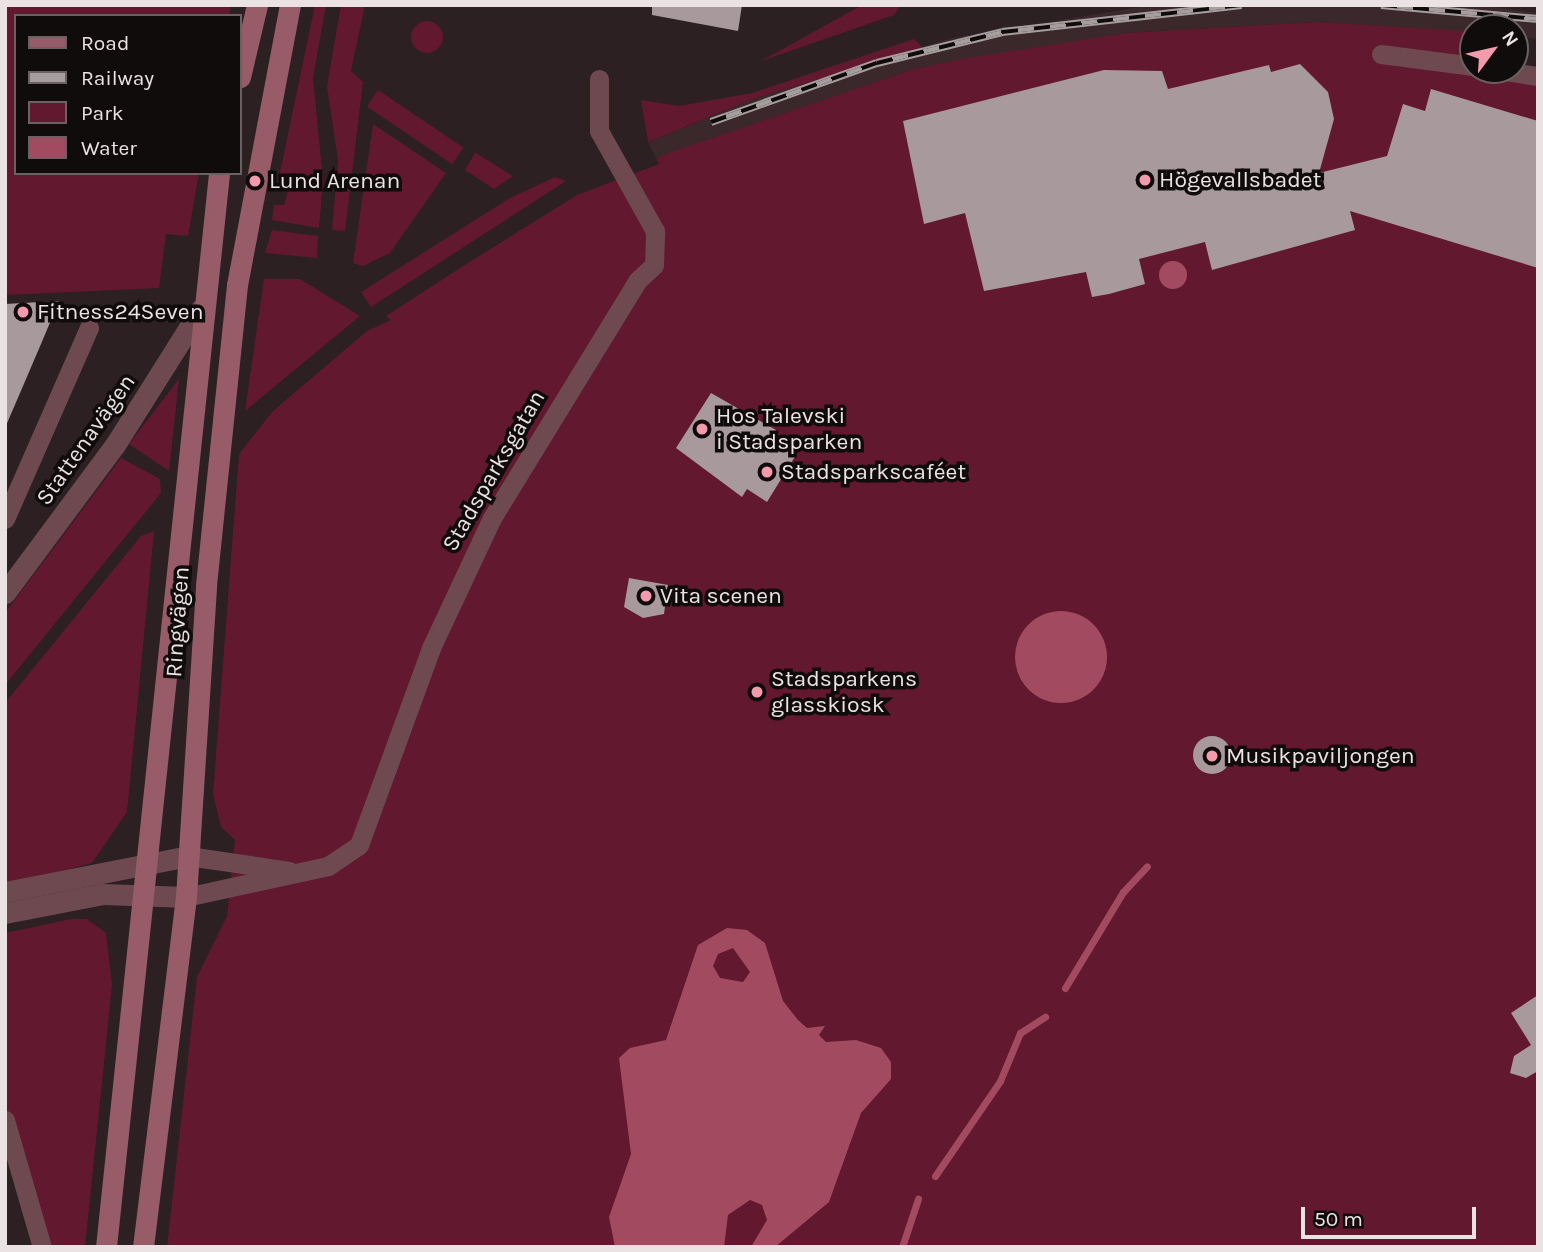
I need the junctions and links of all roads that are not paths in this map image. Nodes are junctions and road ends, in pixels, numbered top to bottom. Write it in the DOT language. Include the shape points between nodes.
graph roads {
  1 [pos="257,5"];
  2 [pos="290,5"];
  3 [pos="1381,54"];
  4 [pos="1459,64"];
  5 [pos="242,69"];
  6 [pos="599,79"];
  7 [pos="219,175"];
  8 [pos="200,310"];
  9 [pos="89,328"];
  10 [pos="5,519"];
  11 [pos="5,593"];
  12 [pos="188,856"];
  13 [pos="144,862"];
  14 [pos="301,872"];
  15 [pos="5,891"];
  16 [pos="141,894"];
  17 [pos="186,897"];
  18 [pos="5,913"];
  19 [pos="5,1120"];
  20 [pos="42,1247"];
  21 [pos="106,1247"];
  22 [pos="143,1247"];
  1 -- 5 [label="main road"];
  2 -- 12 [label="main road, Ringvägen" via="237,285 206,585"];
  3 -- 4 [label="street"];
  6 -- 14 [label="street, Stadsparksgatan" via="598,131 655,231 654,265 637,281 492,518 431,648 365,836 340,861"];
  7 -- 8 [label="main road, Ringvägen"];
  8 -- 11 [label="street, Stattenavägen" via="116,445"];
  8 -- 13 [label="main road, Ringvägen"];
  9 -- 10 [label="street"];
  12 -- 13 [label="street"];
  12 -- 14 [label="street, Stadsparksgatan"];
  12 -- 17 [label="main road, Ringvägen"];
  13 -- 15 [label="street"];
  13 -- 16 [label="main road, Ringvägen"];
  14 -- 17 [label="street, Stadsparksgatan"];
  16 -- 17 [label="street"];
  16 -- 18 [label="street" via="64,899"];
  16 -- 21 [label="main road, Ringvägen"];
  17 -- 22 [label="main road, Ringvägen"];
  19 -- 20 [label="street"];
}
